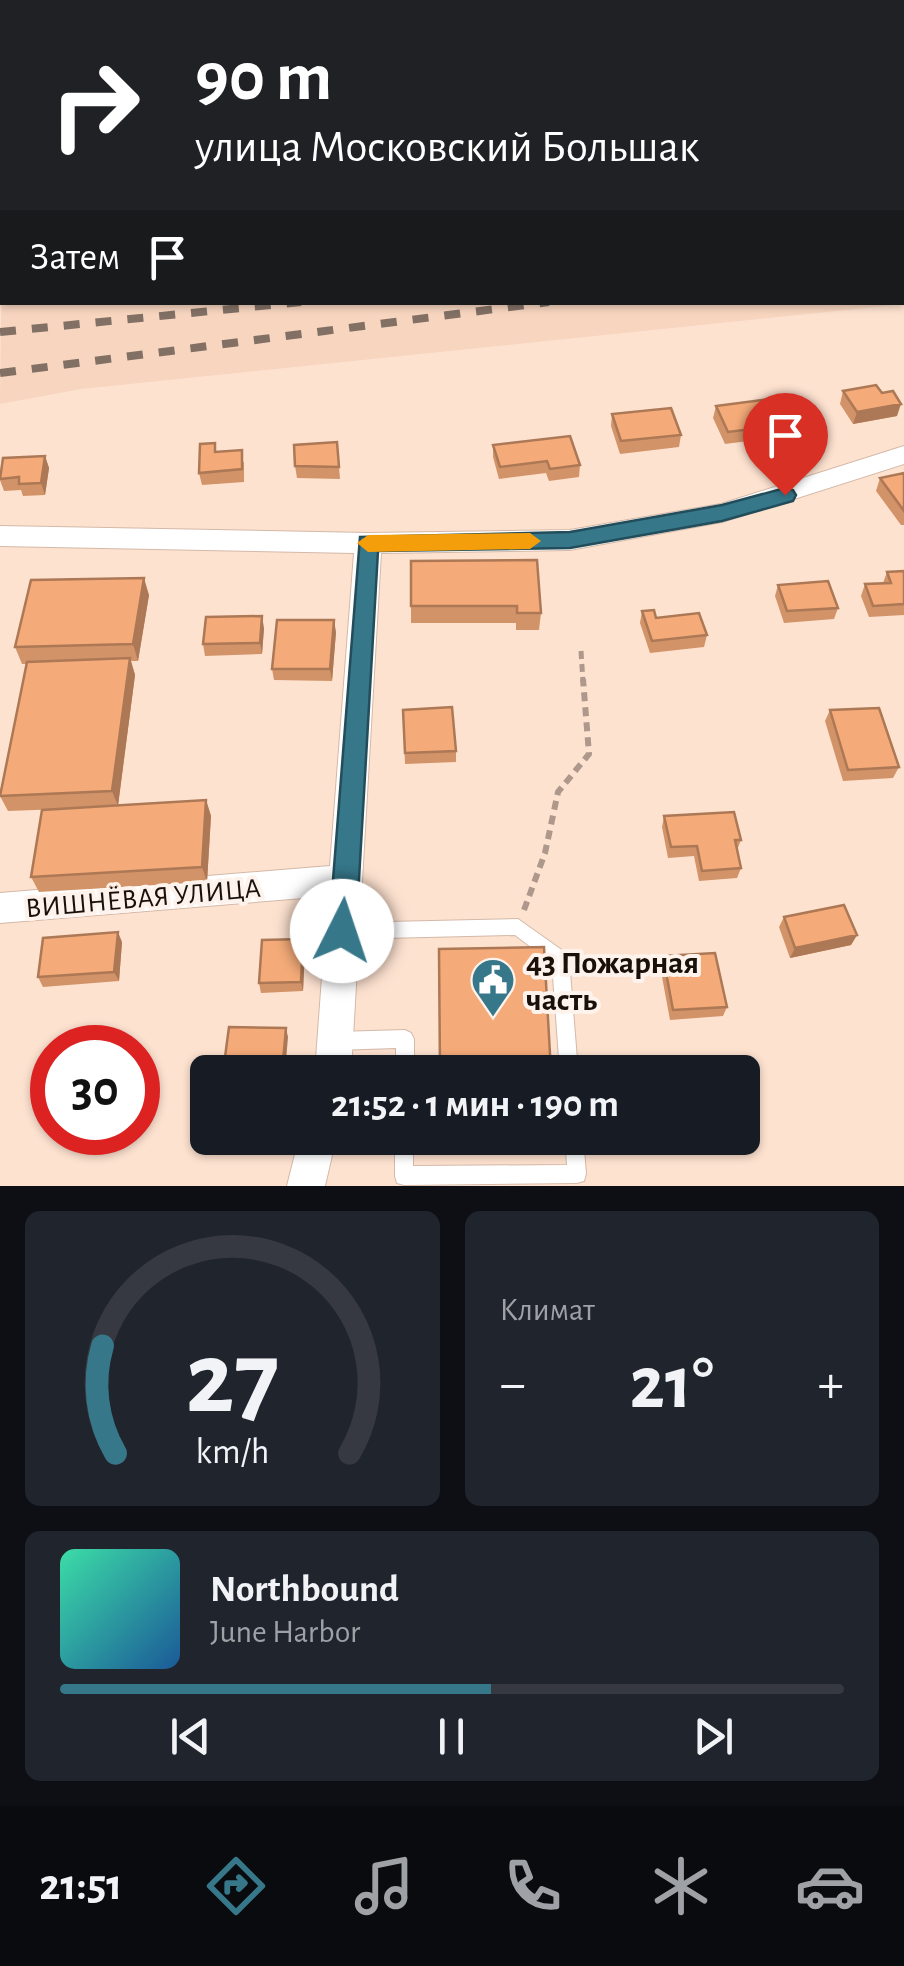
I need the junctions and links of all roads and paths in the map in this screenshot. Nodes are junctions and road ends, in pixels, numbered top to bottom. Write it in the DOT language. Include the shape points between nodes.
graph roads {
  1 [pos="904,455"];
  2 [pos="0,536"];
  3 [pos="368,543"];
  4 [pos="582,651"];
  5 [pos="346,880"];
  6 [pos="0,908"];
  7 [pos="518,927"];
  8 [pos="342,931"];
  9 [pos="334,1055"];
  10 [pos="342,1055"];
  11 [pos="405,1055"];
  12 [pos="568,1055"];
  13 [pos="314,1155"];
  14 [pos="404,1155"];
  15 [pos="575,1155"];
  16 [pos="306,1186"];
  1 -- 3 [label="street" via="722,513 570,540"];
  2 -- 3 [label="street"];
  3 -- 5 [label="street"];
  4 -- 7 [label="path" via="590,754 558,792"];
  5 -- 6 [label="street, ВИШНЁВАЯ УЛИЦА"];
  5 -- 8 [label="street"];
  7 -- 8 [label="lane"];
  7 -- 12 [label="lane" via="560,959"];
  8 -- 9 [label="street"];
  10 -- 11 [label="lane" via="405,1040"];
  13 -- 16 [label="street"];
  14 -- 15 [label="lane" via="404,1176 576,1174"];
}
